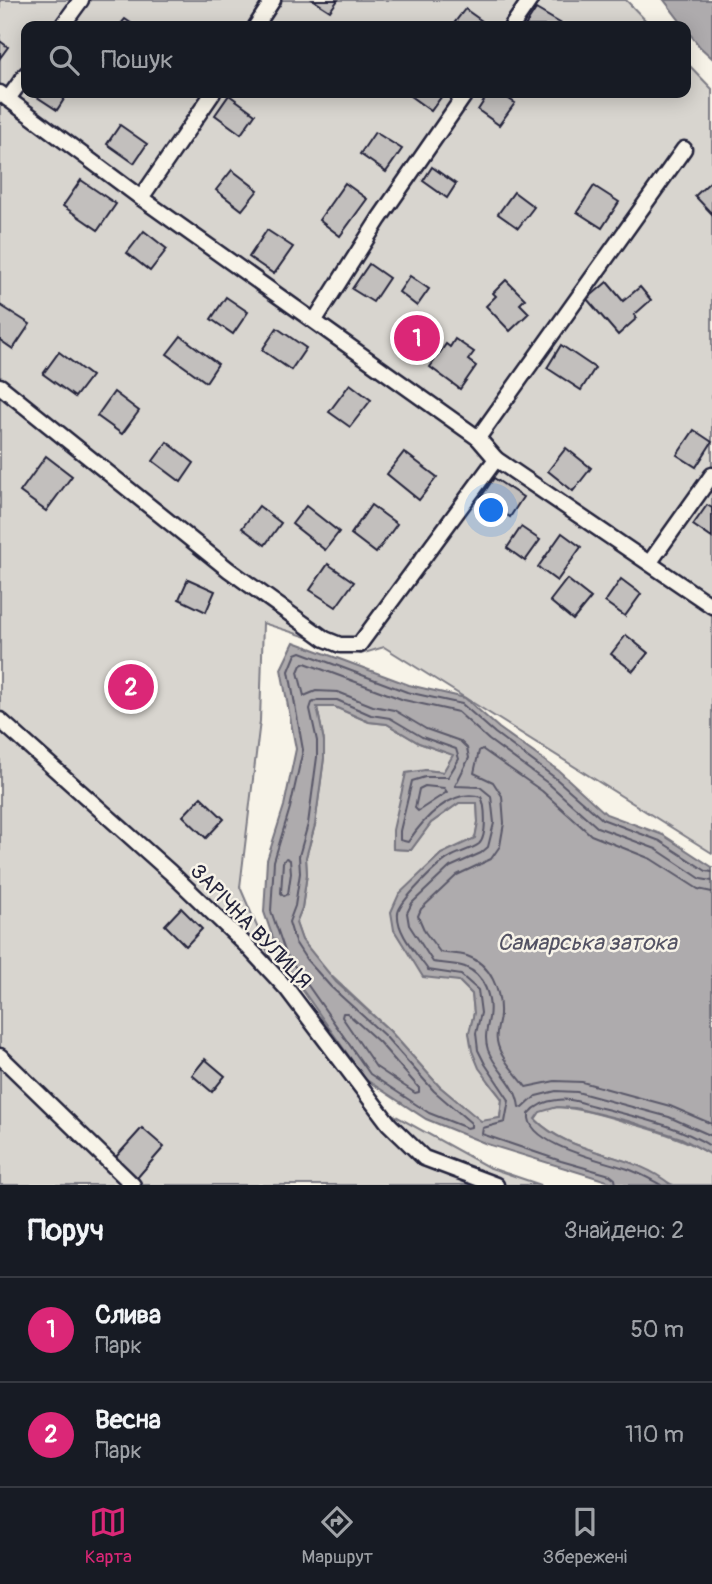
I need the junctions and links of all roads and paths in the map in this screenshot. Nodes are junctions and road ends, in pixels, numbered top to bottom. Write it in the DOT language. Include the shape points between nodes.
graph roads {
  1 [pos="80,0"];
  2 [pos="273,0"];
  3 [pos="530,0"];
  4 [pos="65,21"];
  5 [pos="259,21"];
  6 [pos="515,21"];
  7 [pos="21,80"];
  8 [pos="4,96"];
  9 [pos="210,98"];
  10 [pos="463,98"];
  11 [pos="684,149"];
  12 [pos="141,198"];
  13 [pos="315,320"];
  14 [pos="0,386"];
  15 [pos="478,438"];
  16 [pos="496,459"];
  17 [pos="712,475"];
  18 [pos="650,562"];
  19 [pos="712,606"];
  20 [pos="0,720"];
  21 [pos="0,1056"];
  22 [pos="133,1185"];
  23 [pos="496,1185"];
  1 -- 4 [label="lane"];
  2 -- 5 [label="lane"];
  3 -- 6 [label="lane"];
  7 -- 8 [label="lane"];
  8 -- 12 [label="lane"];
  9 -- 12 [label="lane"];
  10 -- 13 [label="lane"];
  11 -- 15 [label="lane"];
  12 -- 13 [label="lane"];
  13 -- 15 [label="lane"];
  14 -- 16 [label="lane" via="229,570 340,645 359,645"];
  15 -- 16 [label="lane"];
  16 -- 18 [label="lane"];
  17 -- 18 [label="lane"];
  18 -- 19 [label="lane"];
  20 -- 23 [label="lane, ЗАРІЧНА ВУЛИЦЯ" via="248,947 287,989 389,1124 424,1158"];
  21 -- 22 [label="lane"];
}
